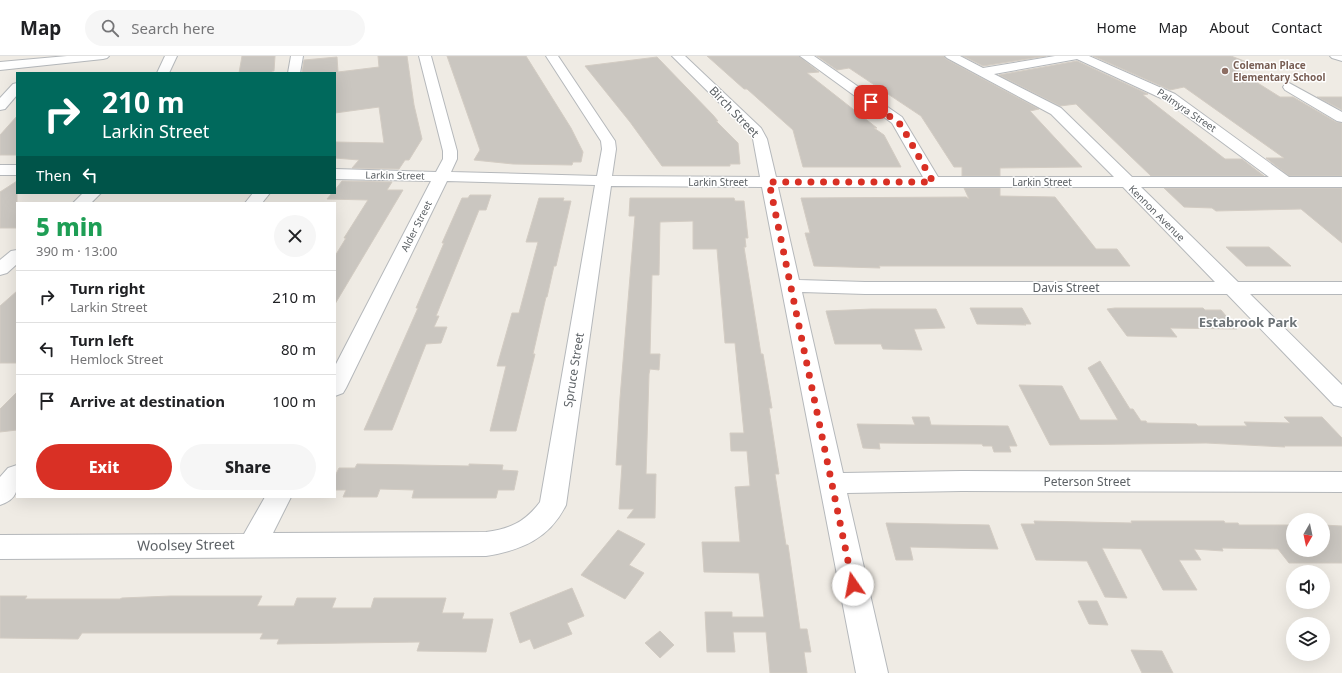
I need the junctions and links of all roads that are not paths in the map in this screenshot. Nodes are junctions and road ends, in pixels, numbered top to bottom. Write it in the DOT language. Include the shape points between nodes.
graph roads {
  1 [pos="103,56"];
  2 [pos="171,56"];
  3 [pos="297,56"];
  4 [pos="425,56"];
  5 [pos="552,56"];
  6 [pos="678,56"];
  7 [pos="806,56"];
  8 [pos="951,56"];
  9 [pos="1075,56"];
  10 [pos="1080,56"];
  11 [pos="1336,56"];
  12 [pos="1342,58"];
  13 [pos="41,59"];
  14 [pos="0,66"];
  15 [pos="30,72"];
  16 [pos="163,72"];
  17 [pos="294,72"];
  18 [pos="982,72"];
  19 [pos="1288,87"];
  20 [pos="16,88"];
  21 [pos="0,106"];
  22 [pos="1339,115"];
  23 [pos="0,170"];
  24 [pos="16,170"];
  25 [pos="336,174"];
  26 [pos="442,176"];
  27 [pos="604,181"];
  28 [pos="769,182"];
  29 [pos="933,182"];
  30 [pos="1126,182"];
  31 [pos="1285,182"];
  32 [pos="1342,182"];
  33 [pos="92,194"];
  34 [pos="261,194"];
  35 [pos="82,202"];
  36 [pos="254,202"];
  37 [pos="16,256"];
  38 [pos="0,269"];
  39 [pos="791,286"];
  40 [pos="1231,288"];
  41 [pos="1342,288"];
  42 [pos="336,386"];
  43 [pos="1342,399"];
  44 [pos="16,476"];
  45 [pos="1342,482"];
  46 [pos="832,483"];
  47 [pos="0,495"];
  48 [pos="277,498"];
  49 [pos="253,544"];
  50 [pos="371,544"];
  51 [pos="0,547"];
  52 [pos="872,673"];
  1 -- 13 [label="street"];
  2 -- 16 [label="street"];
  3 -- 17 [label="street"];
  4 -- 26 [label="street, Alder Street" via="450,151 450,159"];
  5 -- 27 [label="street, Spruce Street" via="608,141"];
  6 -- 28 [label="street, Birch Street" via="756,132 760,139"];
  7 -- 29 [label="street" via="897,120"];
  8 -- 18 [label="street, Kennon Avenue"];
  9 -- 18 [label="street"];
  10 -- 31 [label="street, Palmyra Street" via="1170,97"];
  11 -- 12 [label="street"];
  13 -- 14 [label="street"];
  13 -- 15 [label="street"];
  18 -- 30 [label="street, Kennon Avenue" via="1056,111"];
  19 -- 22 [label="street"];
  20 -- 21 [label="street"];
  23 -- 24 [label="street"];
  25 -- 26 [label="street, Larkin Street"];
  26 -- 27 [label="street, Larkin Street"];
  26 -- 42 [label="street, Alder Street"];
  27 -- 28 [label="street, Larkin Street"];
  27 -- 50 [label="street, Spruce Street" via="553,506 543,520 529,532 506,542"];
  28 -- 29 [label="street, Larkin Street"];
  28 -- 39 [label="street, Birch Street"];
  29 -- 30 [label="street, Larkin Street"];
  30 -- 31 [label="street, Larkin Street"];
  30 -- 40 [label="street, Kennon Avenue"];
  31 -- 32 [label="street, Larkin Street"];
  33 -- 35 [label="street"];
  34 -- 36 [label="street"];
  37 -- 38 [label="street"];
  39 -- 40 [label="street, Davis Street"];
  39 -- 46 [label="street, Birch Street"];
  40 -- 41 [label="street, Davis Street"];
  40 -- 43 [label="street, Kennon Avenue"];
  44 -- 47 [label="street"];
  45 -- 46 [label="street, Peterson Street"];
  46 -- 52 [label="street, Birch Street"];
  48 -- 49 [label="street"];
  49 -- 50 [label="street, Woolsey Street"];
  49 -- 51 [label="street, Woolsey Street"];
}
